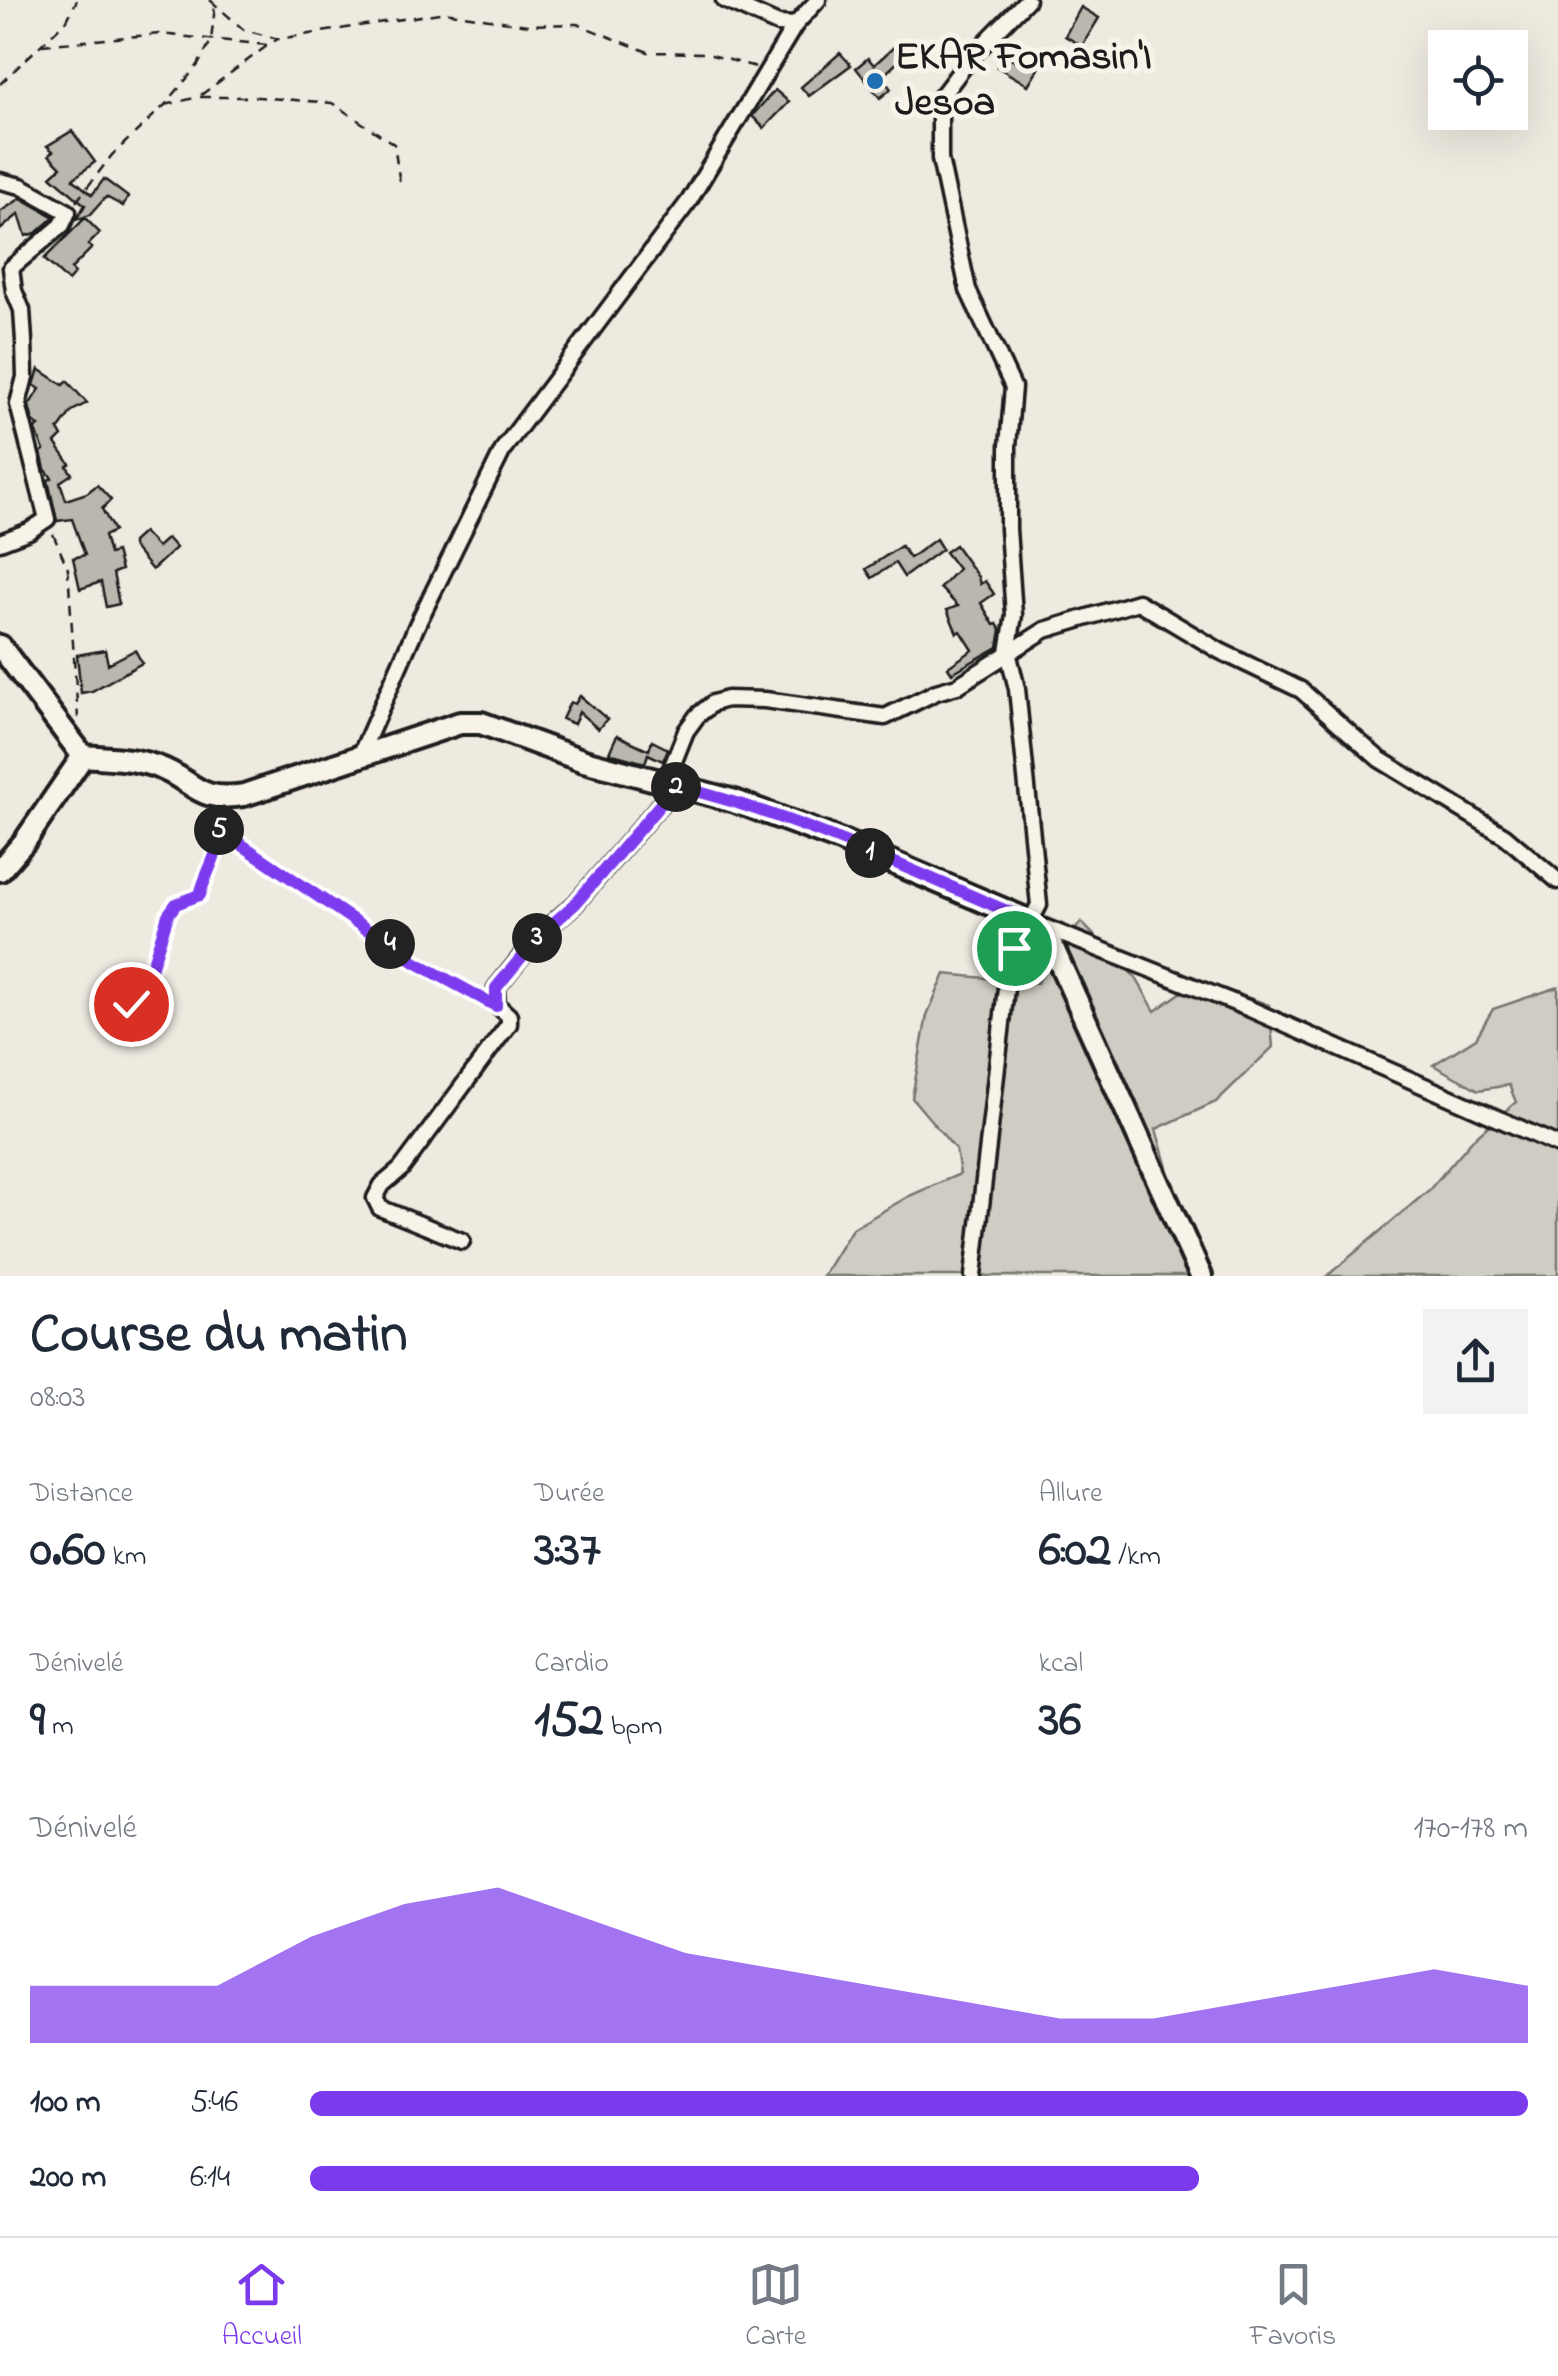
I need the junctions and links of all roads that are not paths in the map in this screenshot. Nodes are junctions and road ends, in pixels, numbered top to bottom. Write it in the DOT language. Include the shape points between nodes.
graph roads {
  1 [pos="724,0"];
  2 [pos="818,0"];
  3 [pos="1027,0"];
  4 [pos="795,25"];
  5 [pos="0,180"];
  6 [pos="0,542"];
  7 [pos="0,646"];
  8 [pos="1008,652"];
  9 [pos="78,748"];
  10 [pos="359,759"];
  11 [pos="670,785"];
  12 [pos="0,870"];
  13 [pos="1558,881"];
  14 [pos="1030,921"];
  15 [pos="1558,1145"];
  16 [pos="462,1241"];
  17 [pos="973,1276"];
  18 [pos="1201,1276"];
  1 -- 4 [label="street"];
  2 -- 4 [label="street"];
  3 -- 8 [label="street" via="940,98 940,159 968,290 1012,387 1014,615"];
  4 -- 10 [label="street" via="688,201 504,448"];
  5 -- 6 [label="street" via="68,212 62,225 11,268 24,341 18,404 47,519"];
  7 -- 9 [label="street"];
  8 -- 11 [label="street" via="958,686 880,719 765,700 713,703 686,731"];
  8 -- 13 [label="street" via="1045,630 1138,602 1301,690 1379,759 1505,836"];
  8 -- 14 [label="street" via="1039,905"];
  9 -- 10 [label="street" via="150,764 222,798"];
  9 -- 12 [label="street" via="25,842"];
  10 -- 11 [label="street" via="472,722"];
  11 -- 14 [label="street" via="842,841"];
  11 -- 16 [label="street" via="575,904 496,988 496,1006 509,1024 375,1198 380,1208"];
  14 -- 15 [label="street"];
  14 -- 17 [label="street" via="1010,962"];
  14 -- 18 [label="street" via="1053,948"];
}
